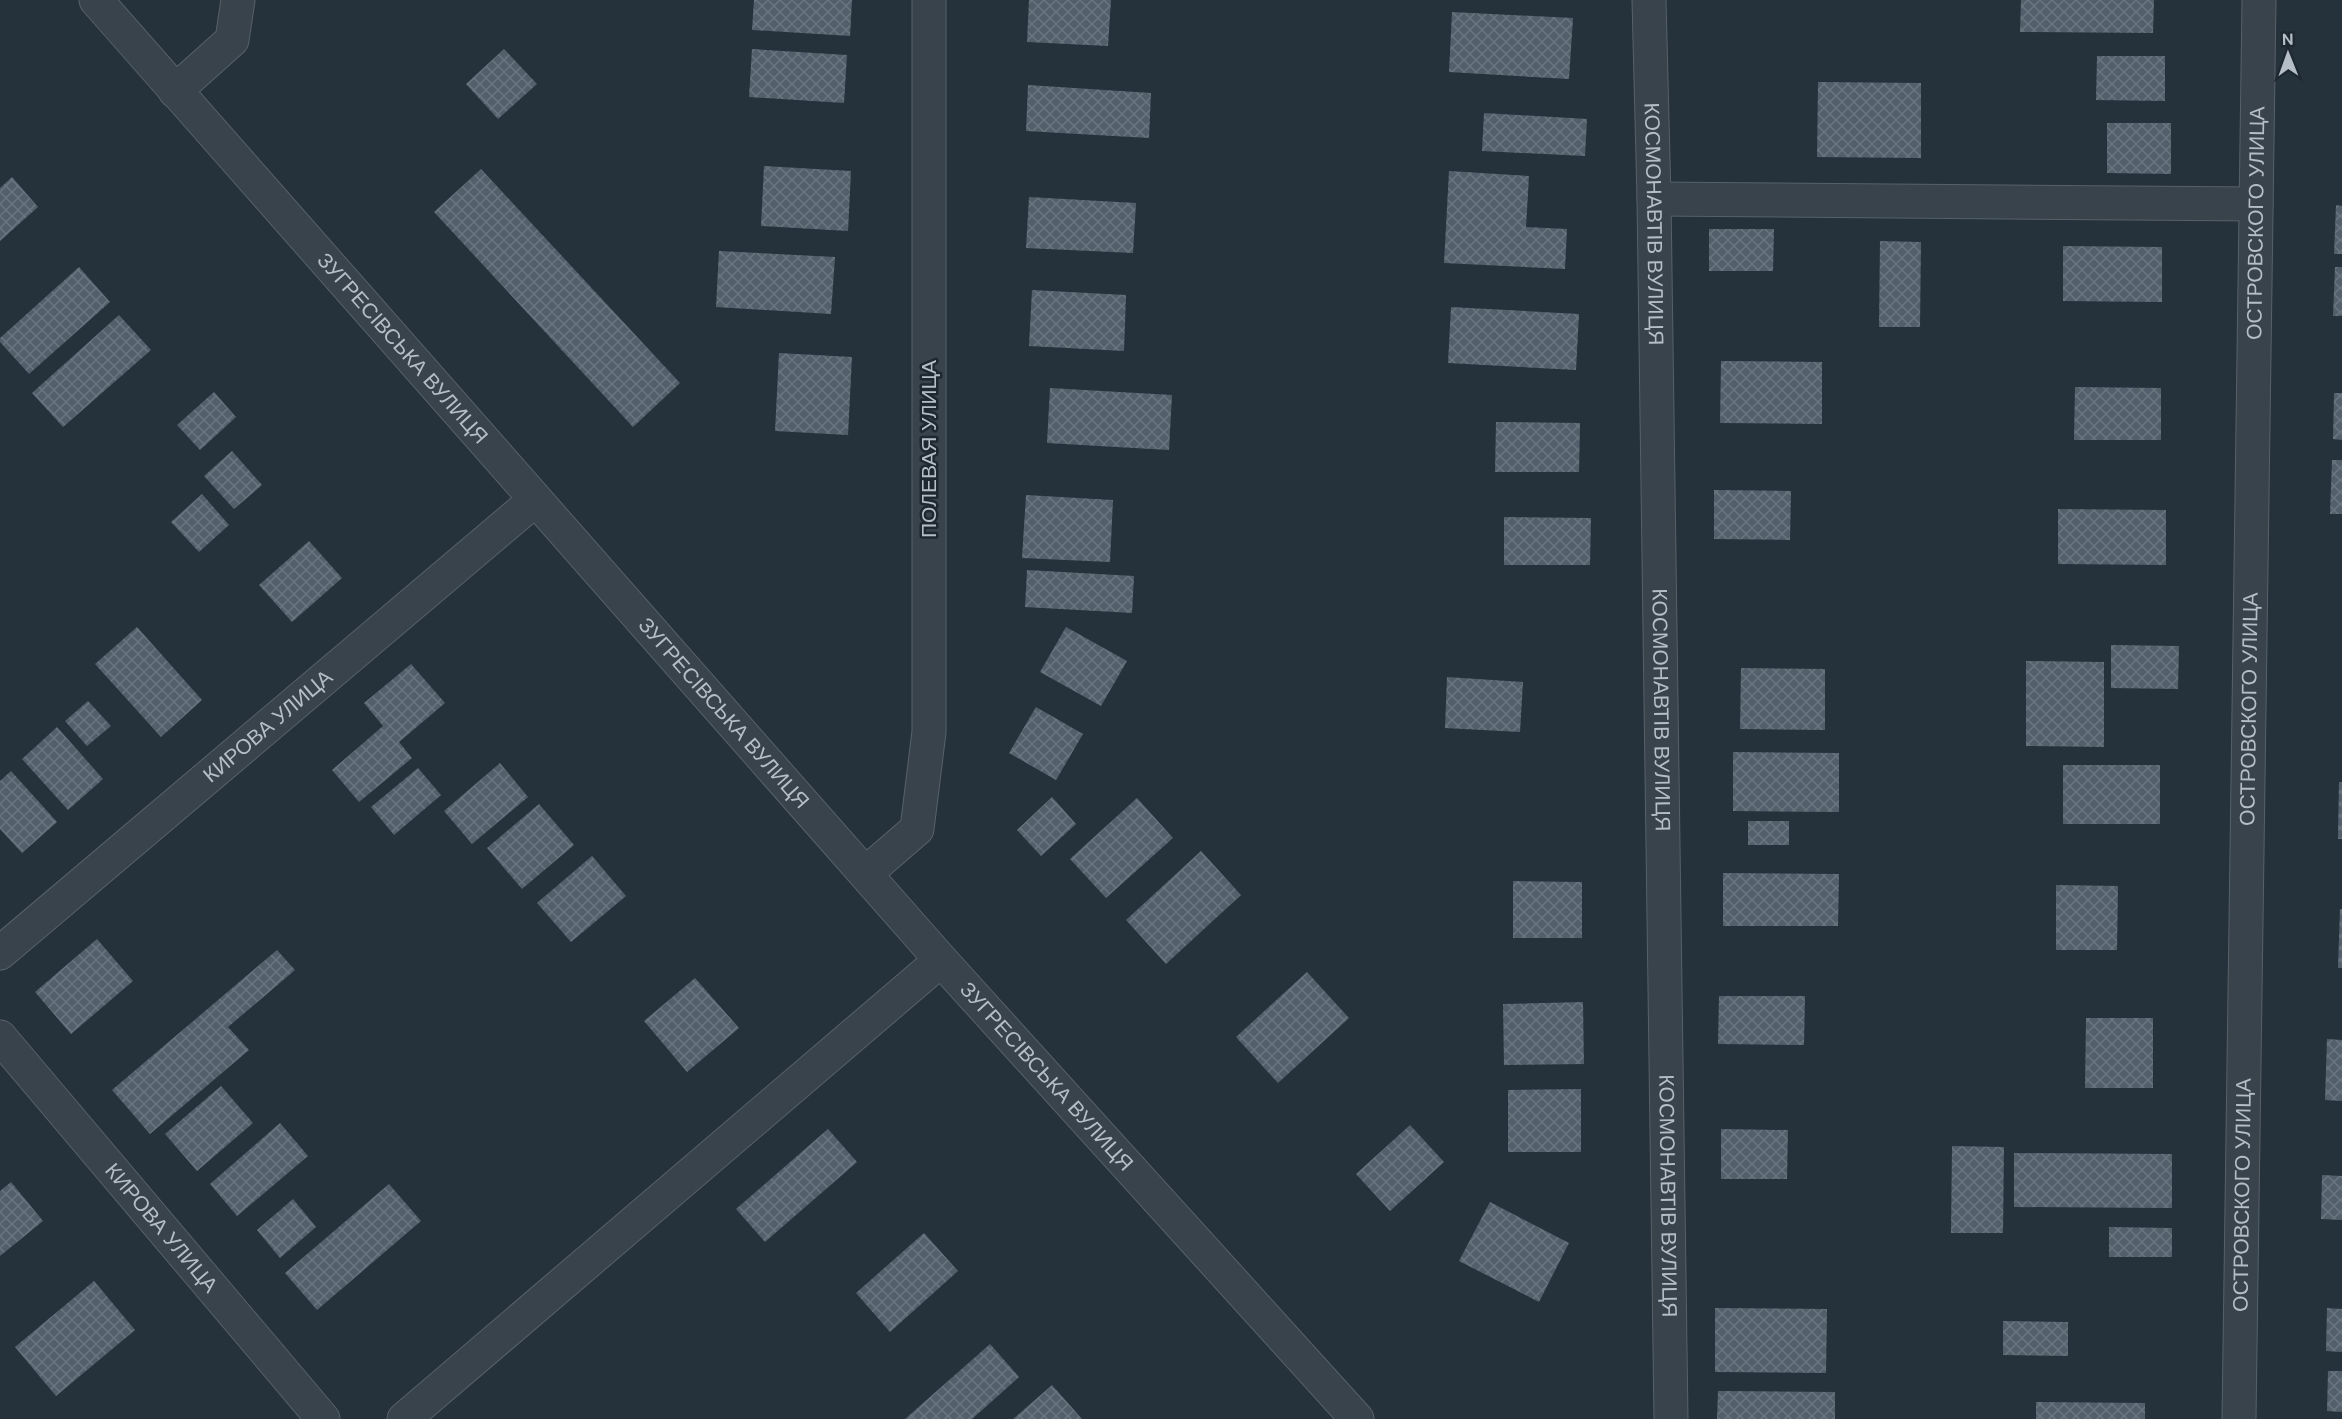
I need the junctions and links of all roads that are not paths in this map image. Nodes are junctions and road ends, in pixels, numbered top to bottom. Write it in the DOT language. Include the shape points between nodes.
graph roads {
  1 [pos="96,0"];
  2 [pos="238,0"];
  3 [pos="929,0"];
  4 [pos="1649,0"];
  5 [pos="2259,0"];
  6 [pos="175,91"];
  7 [pos="1654,199"];
  8 [pos="2256,204"];
  9 [pos="535,500"];
  10 [pos="866,873"];
  11 [pos="0,953"];
  12 [pos="941,960"];
  13 [pos="0,1037"];
  14 [pos="323,1419"];
  15 [pos="404,1419"];
  16 [pos="1357,1419"];
  17 [pos="1671,1419"];
  18 [pos="2239,1419"];
  1 -- 6 [label="street, ЗУГРЕСІВСЬКА ВУЛИЦЯ"];
  2 -- 6 [label="street" via="232,40"];
  3 -- 10 [label="street, ПОЛЕВАЯ УЛИЦА" via="929,732 917,830"];
  4 -- 7 [label="street, КОСМОНАВТІВ ВУЛИЦЯ"];
  5 -- 8 [label="street, ОСТРОВСКОГО УЛИЦА"];
  6 -- 9 [label="street, ЗУГРЕСІВСЬКА ВУЛИЦЯ"];
  7 -- 8 [label="street"];
  7 -- 17 [label="street, КОСМОНАВТІВ ВУЛИЦЯ"];
  8 -- 18 [label="street, ОСТРОВСКОГО УЛИЦА"];
  9 -- 10 [label="street, ЗУГРЕСІВСЬКА ВУЛИЦЯ"];
  9 -- 11 [label="street, КИРОВА УЛИЦА"];
  10 -- 12 [label="street, ЗУГРЕСІВСЬКА ВУЛИЦЯ"];
  12 -- 15 [label="street"];
  12 -- 16 [label="street, ЗУГРЕСІВСЬКА ВУЛИЦЯ"];
  13 -- 14 [label="street, КИРОВА УЛИЦА"];
}
